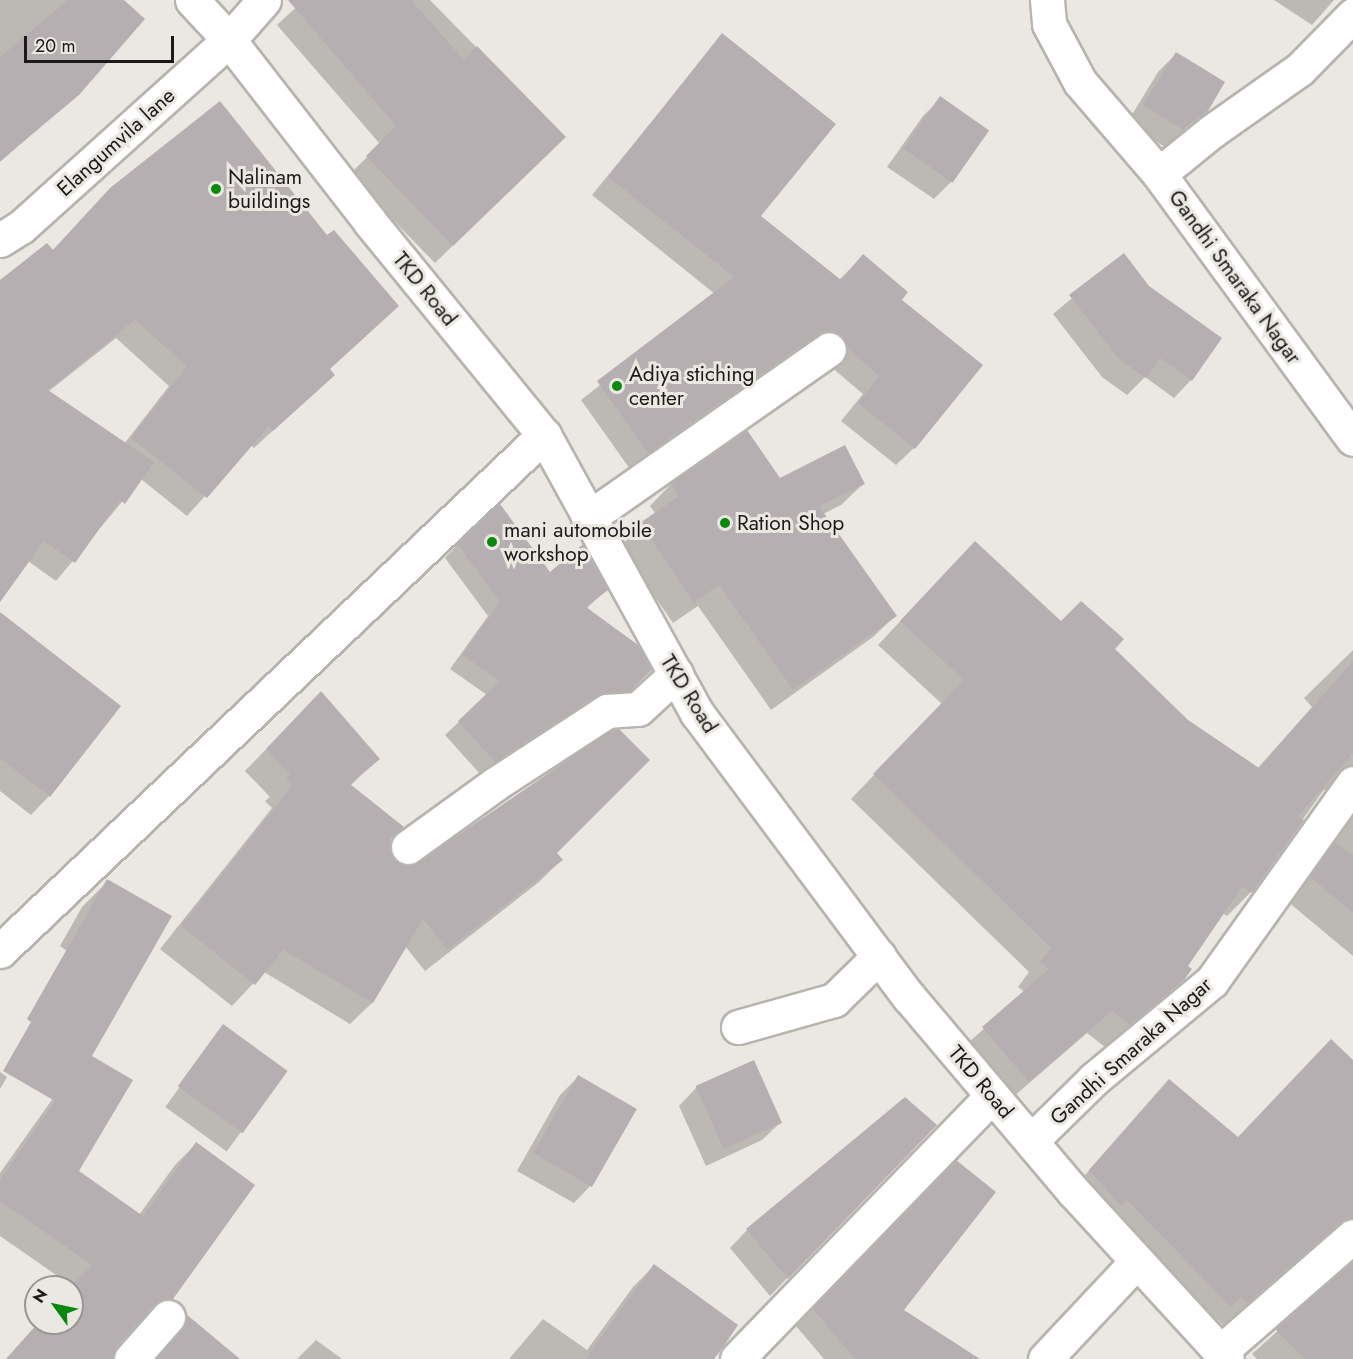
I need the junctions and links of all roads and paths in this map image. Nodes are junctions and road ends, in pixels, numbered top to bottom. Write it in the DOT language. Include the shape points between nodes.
graph roads {
  1 [pos="192,0"];
  2 [pos="264,0"];
  3 [pos="1047,0"];
  4 [pos="1353,15"];
  5 [pos="229,40"];
  6 [pos="1159,174"];
  7 [pos="0,240"];
  8 [pos="829,349"];
  9 [pos="544,435"];
  10 [pos="1353,439"];
  11 [pos="588,518"];
  12 [pos="676,674"];
  13 [pos="1353,783"];
  14 [pos="408,847"];
  15 [pos="0,951"];
  16 [pos="879,956"];
  17 [pos="738,1027"];
  18 [pos="991,1097"];
  19 [pos="1031,1141"];
  20 [pos="1353,1236"];
  21 [pos="1137,1261"];
  22 [pos="168,1317"];
  23 [pos="1224,1355"];
  24 [pos="131,1359"];
  25 [pos="737,1359"];
  26 [pos="1045,1359"];
  1 -- 5 [label="street, TKD Road"];
  2 -- 5 [label="street, Elangumvila lane"];
  3 -- 6 [label="street" via="1049,24 1080,82"];
  4 -- 6 [label="street, Gandhi Smaraka Nagar" via="1300,69"];
  5 -- 7 [label="street, Elangumvila lane" via="21,227"];
  5 -- 9 [label="street, TKD Road" via="370,222"];
  6 -- 10 [label="street, Gandhi Smaraka Nagar"];
  8 -- 11 [label="street"];
  9 -- 11 [label="street, TKD Road"];
  9 -- 15 [label="street"];
  11 -- 12 [label="street, TKD Road"];
  12 -- 14 [label="street" via="638,709 608,711 495,784"];
  12 -- 16 [label="street, TKD Road" via="697,713"];
  13 -- 19 [label="street, Gandhi Smaraka Nagar" via="1212,981 1094,1079"];
  16 -- 17 [label="street" via="834,1000"];
  16 -- 18 [label="street, TKD Road"];
  18 -- 19 [label="street, TKD Road"];
  18 -- 25 [label="street"];
  19 -- 21 [label="street, TKD Road"];
  20 -- 23 [label="street"];
  21 -- 23 [label="street, TKD Road"];
  21 -- 26 [label="street"];
  22 -- 24 [label="street"];
}
